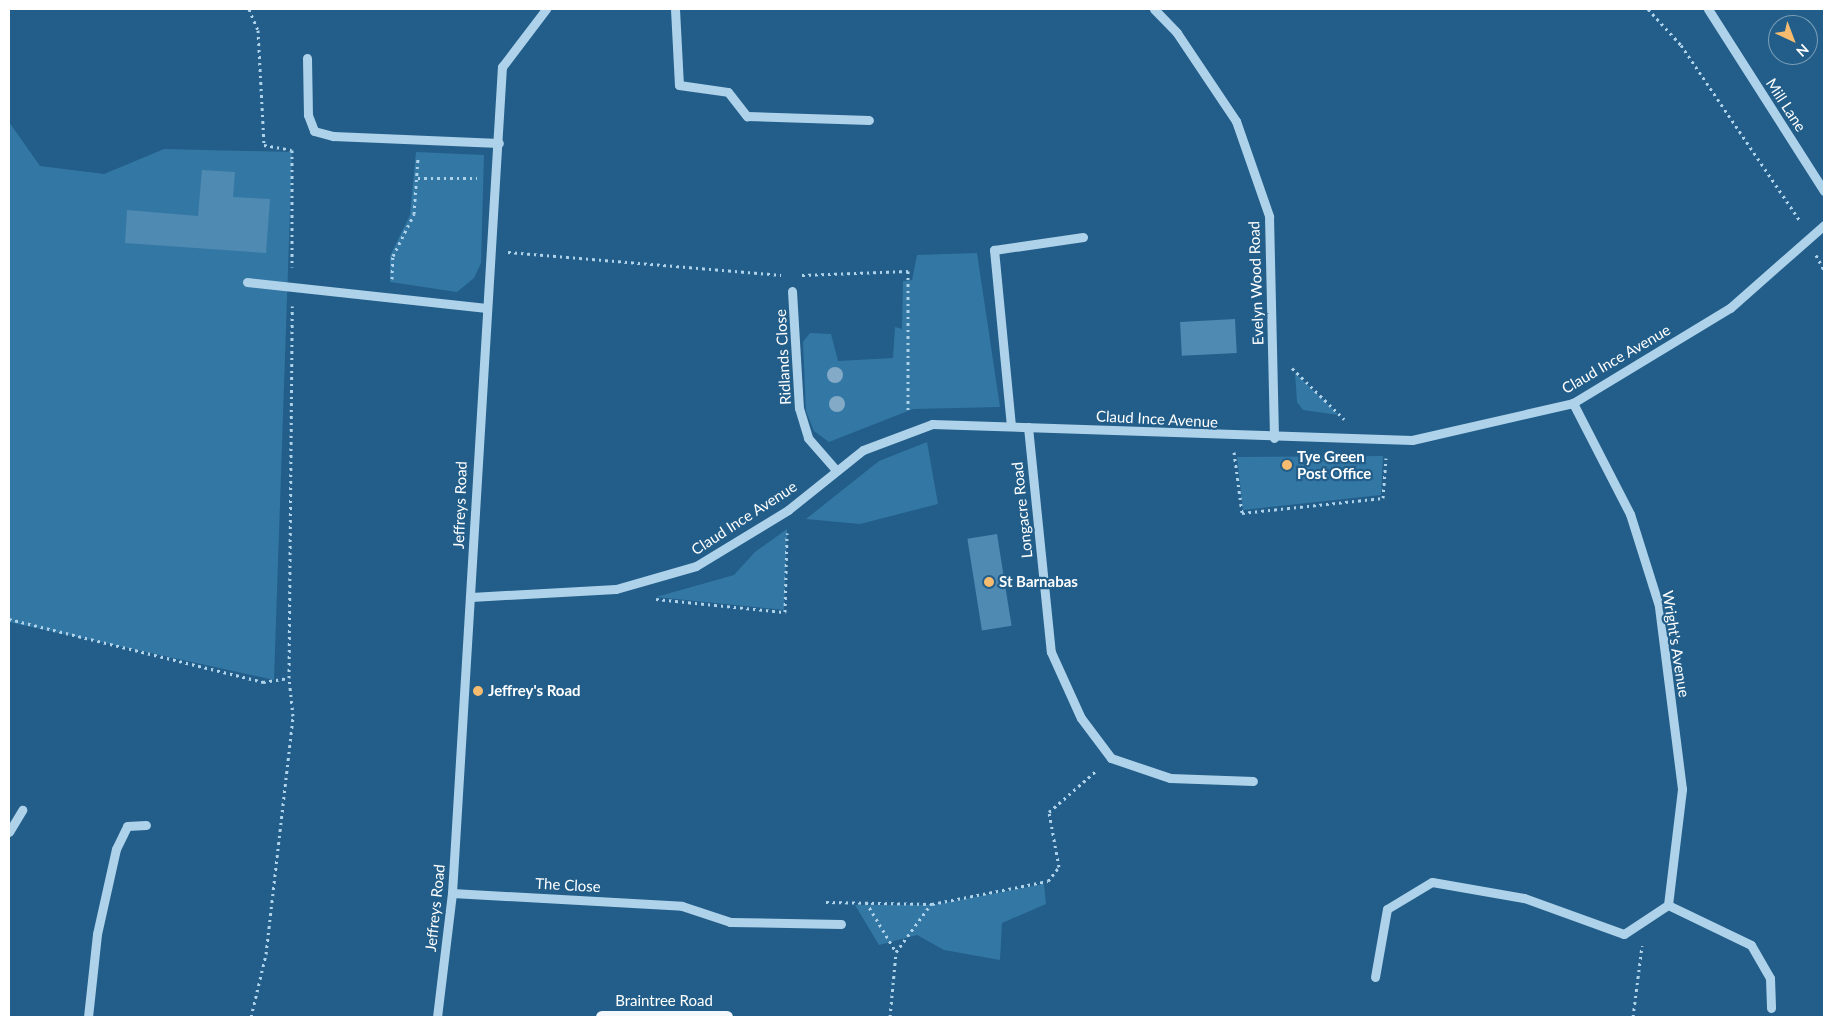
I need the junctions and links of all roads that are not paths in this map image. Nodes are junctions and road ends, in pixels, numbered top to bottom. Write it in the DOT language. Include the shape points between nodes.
graph roads {
  1 [pos="546,9"];
  2 [pos="675,9"];
  3 [pos="1154,9"];
  4 [pos="1708,9"];
  5 [pos="307,58"];
  6 [pos="868,120"];
  7 [pos="499,142"];
  8 [pos="1824,191"];
  9 [pos="1824,224"];
  10 [pos="1083,237"];
  11 [pos="247,282"];
  12 [pos="792,290"];
  13 [pos="487,308"];
  14 [pos="1573,403"];
  15 [pos="1010,426"];
  16 [pos="1028,427"];
  17 [pos="1274,438"];
  18 [pos="836,470"];
  19 [pos="470,597"];
  20 [pos="1253,781"];
  21 [pos="22,810"];
  22 [pos="146,826"];
  23 [pos="9,832"];
  24 [pos="452,893"];
  25 [pos="1668,905"];
  26 [pos="841,924"];
  27 [pos="1375,977"];
  28 [pos="1772,1008"];
  29 [pos="88,1017"];
  30 [pos="437,1017"];
  31 [pos="602,1017"];
  32 [pos="727,1017"];
  1 -- 7 [label="street, Jeffreys Road" via="502,67"];
  2 -- 6 [label="street" via="679,85 728,92 747,116"];
  3 -- 17 [label="street, Evelyn Wood Road" via="1177,33 1236,121 1269,216"];
  4 -- 8 [label="street, Mill Lane"];
  5 -- 7 [label="street" via="308,115 314,131 333,136"];
  7 -- 13 [label="street, Jeffreys Road"];
  9 -- 14 [label="street, Claud Ince Avenue" via="1730,308"];
  10 -- 15 [label="street" via="994,250"];
  11 -- 13 [label="street"];
  12 -- 18 [label="street, Ridlands Close" via="799,408 808,438"];
  13 -- 19 [label="street, Jeffreys Road" via="474,481"];
  14 -- 17 [label="street, Claud Ince Avenue" via="1412,440"];
  14 -- 25 [label="street, Wright's Avenue" via="1630,514 1659,606 1682,789"];
  15 -- 16 [label="street, Claud Ince Avenue"];
  15 -- 18 [label="street, Claud Ince Avenue" via="932,424 863,450"];
  16 -- 17 [label="street, Claud Ince Avenue"];
  16 -- 20 [label="street, Longacre Road" via="1052,652 1081,718 1111,758 1170,778"];
  18 -- 19 [label="street, Claud Ince Avenue" via="788,510 696,566 616,589"];
  19 -- 24 [label="street, Jeffreys Road"];
  21 -- 23 [label="street"];
  22 -- 29 [label="street" via="127,826 116,849 104,893"];
  24 -- 26 [label="street, The Close" via="682,906 730,922"];
  24 -- 30 [label="street, Jeffreys Road"];
  25 -- 27 [label="street" via="1624,934 1524,898 1432,882 1387,909"];
  25 -- 28 [label="street" via="1751,945 1770,978"];
  31 -- 32 [label="main road, Braintree Road"];
}
